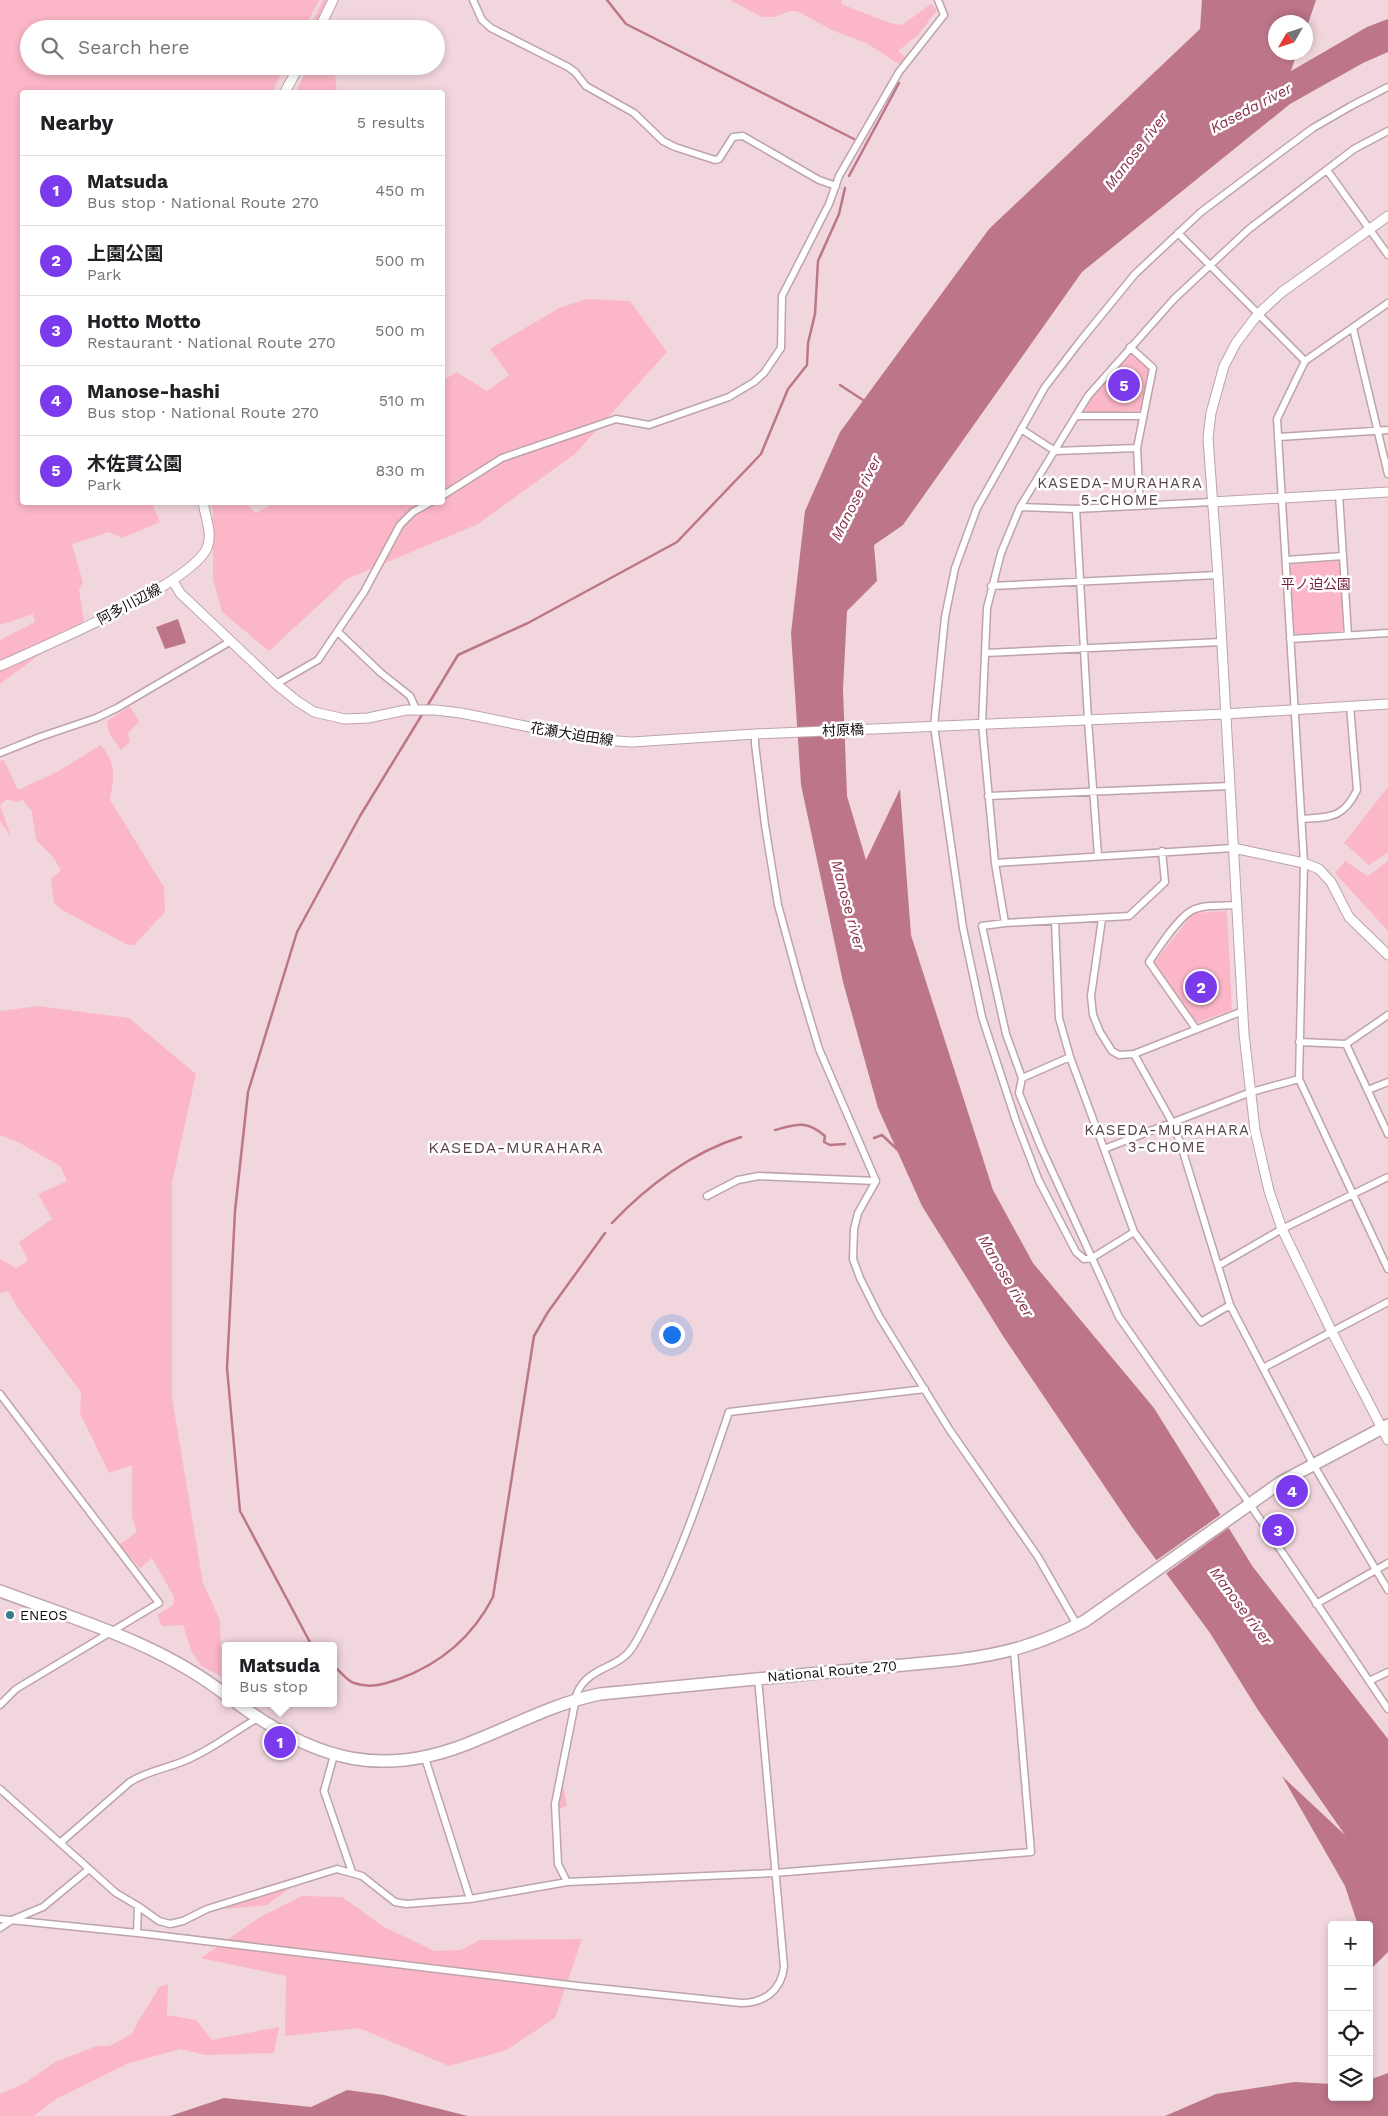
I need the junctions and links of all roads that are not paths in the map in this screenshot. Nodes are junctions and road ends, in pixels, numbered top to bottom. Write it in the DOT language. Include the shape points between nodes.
graph roads {
  1 [pos="333,0"];
  2 [pos="473,0"];
  3 [pos="938,0"];
  4 [pos="323,20"];
  5 [pos="294,75"];
  6 [pos="1388,87"];
  7 [pos="286,90"];
  8 [pos="1388,131"];
  9 [pos="1327,170"];
  10 [pos="836,186"];
  11 [pos="1388,216"];
  12 [pos="1370,229"];
  13 [pos="1178,233"];
  14 [pos="1388,255"];
  15 [pos="1209,265"];
  16 [pos="1388,303"];
  17 [pos="1258,314"];
  18 [pos="1353,328"];
  19 [pos="1130,348"];
  20 [pos="1305,362"];
  21 [pos="1076,416"];
  22 [pos="1143,416"];
  23 [pos="1021,429"];
  24 [pos="1388,430"];
  25 [pos="1378,431"];
  26 [pos="1279,437"];
  27 [pos="1137,448"];
  28 [pos="1056,451"];
  29 [pos="1388,474"];
  30 [pos="1388,492"];
  31 [pos="445,494"];
  32 [pos="1340,494"];
  33 [pos="1282,498"];
  34 [pos="1212,502"];
  35 [pos="204,505"];
  36 [pos="426,505"];
  37 [pos="1140,506"];
  38 [pos="1020,507"];
  39 [pos="1076,509"];
  40 [pos="1343,556"];
  41 [pos="1286,560"];
  42 [pos="1218,576"];
  43 [pos="172,581"];
  44 [pos="1080,583"];
  45 [pos="992,586"];
  46 [pos="338,632"];
  47 [pos="1388,633"];
  48 [pos="1348,635"];
  49 [pos="1290,640"];
  50 [pos="231,641"];
  51 [pos="1222,642"];
  52 [pos="1085,648"];
  53 [pos="985,653"];
  54 [pos="0,666"];
  55 [pos="276,684"];
  56 [pos="1388,704"];
  57 [pos="1350,706"];
  58 [pos="416,709"];
  59 [pos="1294,709"];
  60 [pos="1225,714"];
  61 [pos="1088,720"];
  62 [pos="982,724"];
  63 [pos="931,726"];
  64 [pos="757,734"];
  65 [pos="0,753"];
  66 [pos="1230,786"];
  67 [pos="1094,790"];
  68 [pos="988,796"];
  69 [pos="1302,819"];
  70 [pos="1233,848"];
  71 [pos="1162,851"];
  72 [pos="1098,856"];
  73 [pos="995,863"];
  74 [pos="1304,863"];
  75 [pos="1237,905"];
  76 [pos="1102,919"];
  77 [pos="1055,921"];
  78 [pos="1005,923"];
  79 [pos="1388,955"];
  80 [pos="1243,1012"];
  81 [pos="1388,1015"];
  82 [pos="1196,1029"];
  83 [pos="1300,1042"];
  84 [pos="1346,1044"];
  85 [pos="1134,1054"];
  86 [pos="1070,1057"];
  87 [pos="1022,1078"];
  88 [pos="1299,1079"];
  89 [pos="1388,1082"];
  90 [pos="1368,1090"];
  91 [pos="1251,1092"];
  92 [pos="1172,1122"];
  93 [pos="1388,1134"];
  94 [pos="1104,1150"];
  95 [pos="1388,1177"];
  96 [pos="876,1181"];
  97 [pos="1352,1195"];
  98 [pos="707,1196"];
  99 [pos="1282,1229"];
  100 [pos="1134,1232"];
  101 [pos="1092,1258"];
  102 [pos="1218,1266"];
  103 [pos="1388,1269"];
  104 [pos="1388,1302"];
  105 [pos="1230,1305"];
  106 [pos="1332,1332"];
  107 [pos="1263,1368"];
  108 [pos="926,1389"];
  109 [pos="0,1394"];
  110 [pos="1385,1427"];
  111 [pos="1388,1440"];
  112 [pos="1313,1464"];
  113 [pos="1247,1505"];
  114 [pos="1388,1563"];
  115 [pos="1376,1569"];
  116 [pos="1388,1590"];
  117 [pos="0,1591"];
  118 [pos="1316,1604"];
  119 [pos="1081,1623"];
  120 [pos="111,1633"];
  121 [pos="1014,1651"];
  122 [pos="1388,1672"];
  123 [pos="758,1678"];
  124 [pos="1369,1681"];
  125 [pos="222,1691"];
  126 [pos="577,1699"];
  127 [pos="0,1704"];
  128 [pos="243,1707"];
  129 [pos="1388,1709"];
  130 [pos="258,1718"];
  131 [pos="334,1755"];
  132 [pos="425,1758"];
  133 [pos="0,1789"];
  134 [pos="60,1843"];
  135 [pos="89,1869"];
  136 [pos="352,1872"];
  137 [pos="775,1872"];
  138 [pos="567,1882"];
  139 [pos="470,1899"];
  140 [pos="138,1906"];
  141 [pos="0,1920"];
  142 [pos="12,1920"];
  143 [pos="0,1928"];
  144 [pos="137,1933"];
  1 -- 4 [label="street"];
  2 -- 10 [label="street" via="482,20 491,28 568,67 586,86 634,113 663,141 715,160 719,159 733,137 743,136 819,180"];
  3 -- 10 [label="street" via="944,15 899,72"];
  5 -- 7 [label="street"];
  6 -- 13 [label="street" via="1313,128"];
  8 -- 9 [label="street" via="1354,149"];
  9 -- 12 [label="street"];
  9 -- 15 [label="street" via="1249,229"];
  10 -- 31 [label="street" via="782,296 781,348 754,382 729,397 649,425 616,419 502,458"];
  11 -- 12 [label="street"];
  12 -- 14 [label="street"];
  12 -- 17 [label="street" via="1282,292"];
  13 -- 15 [label="street"];
  13 -- 23 [label="street" via="1135,274 1081,340 1045,387"];
  15 -- 17 [label="street"];
  15 -- 19 [label="street"];
  16 -- 18 [label="street"];
  17 -- 20 [label="street"];
  17 -- 34 [label="street" via="1236,342 1224,366 1211,413 1208,438"];
  18 -- 20 [label="street"];
  18 -- 25 [label="street"];
  19 -- 21 [label="street" via="1088,396"];
  19 -- 22 [label="street" via="1153,368"];
  20 -- 26 [label="street" via="1278,419"];
  21 -- 22 [label="street"];
  21 -- 28 [label="street"];
  22 -- 27 [label="street"];
  23 -- 28 [label="street"];
  23 -- 63 [label="street" via="977,508 955,568 945,617"];
  24 -- 25 [label="street"];
  25 -- 26 [label="street"];
  25 -- 29 [label="street"];
  26 -- 33 [label="street"];
  27 -- 28 [label="street"];
  27 -- 37 [label="street"];
  28 -- 38 [label="street"];
  30 -- 32 [label="street"];
  32 -- 33 [label="street"];
  32 -- 40 [label="street"];
  33 -- 34 [label="street"];
  33 -- 41 [label="street"];
  34 -- 37 [label="street"];
  34 -- 42 [label="street"];
  35 -- 43 [label="street, 阿多川辺線" via="208,546 199,560"];
  36 -- 46 [label="street" via="400,525"];
  37 -- 39 [label="street"];
  38 -- 39 [label="street"];
  38 -- 45 [label="street" via="1001,553"];
  39 -- 44 [label="street"];
  40 -- 41 [label="street"];
  40 -- 48 [label="street"];
  41 -- 49 [label="street"];
  42 -- 44 [label="street"];
  42 -- 51 [label="street"];
  43 -- 50 [label="street, 花瀬大迫田線" via="180,593"];
  43 -- 54 [label="street, 阿多川辺線" via="78,631"];
  44 -- 45 [label="street"];
  44 -- 52 [label="street"];
  45 -- 53 [label="street" via="987,608"];
  46 -- 55 [label="street" via="318,660"];
  46 -- 58 [label="street" via="410,696"];
  47 -- 48 [label="street"];
  48 -- 49 [label="street"];
  49 -- 59 [label="street"];
  50 -- 55 [label="street, 花瀬大迫田線"];
  50 -- 65 [label="street" via="117,708"];
  51 -- 52 [label="street"];
  51 -- 60 [label="street"];
  52 -- 53 [label="street"];
  52 -- 61 [label="street"];
  53 -- 62 [label="street"];
  55 -- 58 [label="street, 花瀬大迫田線" via="314,712 325,716 356,719"];
  56 -- 57 [label="street, 村原橋"];
  57 -- 59 [label="street, 村原橋"];
  57 -- 69 [label="street" via="1357,790 1351,801 1334,816"];
  58 -- 64 [label="street, 花瀬大迫田線" via="448,711 610,741"];
  59 -- 60 [label="street, 村原橋"];
  59 -- 69 [label="street"];
  60 -- 61 [label="street, 村原橋"];
  60 -- 66 [label="street"];
  61 -- 62 [label="street, 村原橋"];
  61 -- 67 [label="street"];
  62 -- 63 [label="street, 村原橋"];
  62 -- 68 [label="street"];
  63 -- 64 [label="street, 村原橋"];
  63 -- 101 [label="street" via="963,928 990,1045 1039,1181 1076,1252 1084,1259"];
  64 -- 96 [label="street" via="755,744 765,825 778,904 819,1049"];
  66 -- 67 [label="street"];
  66 -- 70 [label="street"];
  67 -- 68 [label="street"];
  67 -- 72 [label="street"];
  68 -- 73 [label="street"];
  69 -- 74 [label="street"];
  70 -- 71 [label="street"];
  70 -- 74 [label="street"];
  70 -- 75 [label="street"];
  71 -- 72 [label="street"];
  71 -- 76 [label="street" via="1164,882 1129,916"];
  72 -- 73 [label="street"];
  73 -- 78 [label="street"];
  74 -- 79 [label="street" via="1326,874 1349,917"];
  74 -- 83 [label="street"];
  75 -- 80 [label="street"];
  75 -- 82 [label="street" via="1190,911 1148,962"];
  76 -- 77 [label="street"];
  76 -- 85 [label="street" via="1091,996 1093,1015 1112,1051 1119,1055"];
  77 -- 78 [label="street"];
  77 -- 86 [label="street" via="1059,1018"];
  78 -- 87 [label="street" via="982,926 1006,1034"];
  80 -- 82 [label="street"];
  80 -- 91 [label="street"];
  81 -- 84 [label="street"];
  82 -- 85 [label="street"];
  83 -- 84 [label="street"];
  83 -- 88 [label="street"];
  84 -- 90 [label="street"];
  85 -- 92 [label="street"];
  86 -- 87 [label="street"];
  86 -- 94 [label="street"];
  87 -- 101 [label="street" via="1019,1093"];
  88 -- 91 [label="street"];
  88 -- 97 [label="street"];
  89 -- 90 [label="street"];
  90 -- 93 [label="street"];
  91 -- 92 [label="street"];
  91 -- 99 [label="street" via="1260,1156"];
  92 -- 94 [label="street"];
  92 -- 102 [label="street"];
  94 -- 100 [label="street"];
  95 -- 97 [label="street"];
  96 -- 98 [label="street" via="759,1176 738,1180"];
  96 -- 108 [label="street" via="858,1213 853,1238 854,1260 879,1316"];
  97 -- 99 [label="street"];
  97 -- 103 [label="street"];
  99 -- 102 [label="street"];
  99 -- 106 [label="street"];
  100 -- 101 [label="street"];
  100 -- 105 [label="street" via="1201,1322"];
  101 -- 113 [label="street" via="1119,1316"];
  102 -- 105 [label="street"];
  104 -- 106 [label="street"];
  105 -- 107 [label="street"];
  106 -- 107 [label="street"];
  106 -- 110 [label="street"];
  107 -- 112 [label="street"];
  108 -- 119 [label="street"];
  108 -- 126 [label="street" via="729,1412 692,1522 644,1628 624,1657 592,1673 581,1685"];
  109 -- 120 [label="street" via="159,1603"];
  110 -- 111 [label="street"];
  110 -- 112 [label="highway, National Route 270"];
  112 -- 113 [label="highway, National Route 270"];
  112 -- 115 [label="street"];
  113 -- 118 [label="street"];
  113 -- 119 [label="highway, National Route 270"];
  114 -- 115 [label="street"];
  115 -- 116 [label="street"];
  115 -- 118 [label="street"];
  117 -- 120 [label="highway"];
  118 -- 124 [label="street"];
  119 -- 121 [label="highway, National Route 270"];
  120 -- 125 [label="highway" via="168,1657"];
  120 -- 127 [label="street" via="16,1689"];
  121 -- 123 [label="highway, National Route 270" via="956,1660"];
  121 -- 137 [label="street" via="1031,1852"];
  122 -- 124 [label="street"];
  123 -- 126 [label="highway, National Route 270" via="607,1693"];
  123 -- 137 [label="street"];
  124 -- 129 [label="street"];
  126 -- 132 [label="highway, National Route 270"];
  126 -- 138 [label="street" via="555,1804 558,1864"];
  128 -- 130 [label="highway, National Route 270"];
  130 -- 131 [label="highway, National Route 270" via="291,1738"];
  130 -- 134 [label="street" via="190,1759 140,1775"];
  131 -- 132 [label="highway, National Route 270" via="375,1761"];
  131 -- 136 [label="street" via="324,1791"];
  132 -- 139 [label="street"];
  133 -- 134 [label="street"];
  134 -- 135 [label="street"];
  135 -- 140 [label="street" via="116,1893"];
  135 -- 142 [label="street" via="43,1907"];
  136 -- 139 [label="street" via="400,1904"];
  136 -- 140 [label="street" via="337,1869 318,1874 170,1924 159,1921"];
  137 -- 138 [label="street"];
  137 -- 144 [label="street" via="784,1974 771,1994 754,2002 578,1986"];
  138 -- 139 [label="street"];
  140 -- 144 [label="street"];
  141 -- 142 [label="street"];
  142 -- 143 [label="street"];
  142 -- 144 [label="street"];
}
